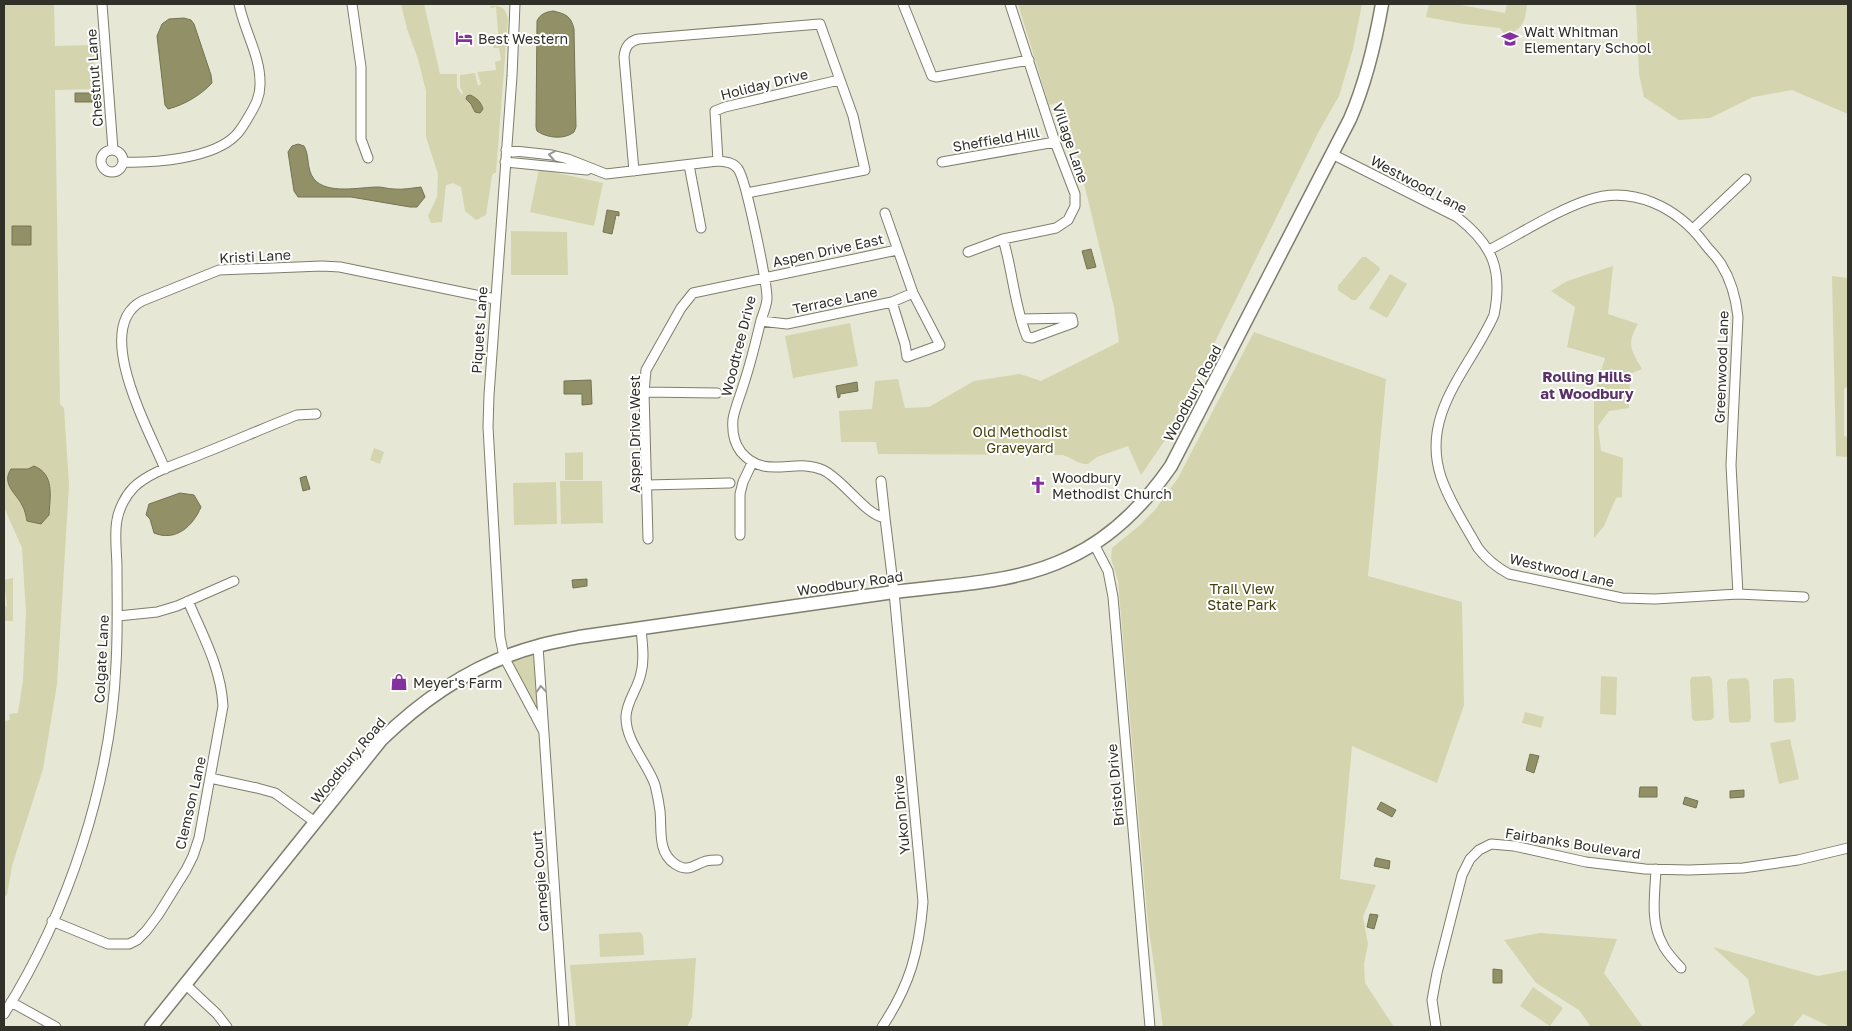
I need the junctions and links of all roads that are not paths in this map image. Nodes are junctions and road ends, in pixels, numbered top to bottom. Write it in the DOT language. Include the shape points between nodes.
graph roads {
  1 [pos="102,4"];
  2 [pos="239,4"];
  3 [pos="352,4"];
  4 [pos="516,4"];
  5 [pos="903,4"];
  6 [pos="1010,4"];
  7 [pos="1382,4"];
  8 [pos="1029,60"];
  9 [pos="839,80"];
  10 [pos="1055,142"];
  11 [pos="114,150"];
  12 [pos="506,150"];
  13 [pos="1332,154"];
  14 [pos="368,158"];
  15 [pos="718,161"];
  16 [pos="123,162"];
  17 [pos="505,162"];
  18 [pos="942,162"];
  19 [pos="689,164"];
  20 [pos="595,171"];
  21 [pos="634,171"];
  22 [pos="1746,179"];
  23 [pos="747,193"];
  24 [pos="885,213"];
  25 [pos="701,228"];
  26 [pos="1692,229"];
  27 [pos="1003,240"];
  28 [pos="897,250"];
  29 [pos="1490,250"];
  30 [pos="968,252"];
  31 [pos="764,278"];
  32 [pos="913,293"];
  33 [pos="495,299"];
  34 [pos="892,302"];
  35 [pos="1021,319"];
  36 [pos="761,321"];
  37 [pos="644,392"];
  38 [pos="717,393"];
  39 [pos="316,414"];
  40 [pos="752,463"];
  41 [pos="165,469"];
  42 [pos="881,482"];
  43 [pos="730,483"];
  44 [pos="647,485"];
  45 [pos="885,518"];
  46 [pos="740,535"];
  47 [pos="648,539"];
  48 [pos="1094,544"];
  49 [pos="234,581"];
  50 [pos="894,592"];
  51 [pos="1738,594"];
  52 [pos="1804,597"];
  53 [pos="188,601"];
  54 [pos="118,616"];
  55 [pos="641,628"];
  56 [pos="538,646"];
  57 [pos="504,658"];
  58 [pos="544,732"];
  59 [pos="210,778"];
  60 [pos="315,822"];
  61 [pos="1848,848"];
  62 [pos="718,860"];
  63 [pos="1656,869"];
  64 [pos="52,921"];
  65 [pos="1681,968"];
  66 [pos="185,984"];
  67 [pos="11,1002"];
  68 [pos="4,1014"];
  69 [pos="56,1027"];
  70 [pos="152,1027"];
  71 [pos="227,1027"];
  72 [pos="564,1027"];
  73 [pos="882,1027"];
  74 [pos="1150,1027"];
  75 [pos="1436,1027"];
  1 -- 11 [label="street, Chestnut Lane"];
  2 -- 16 [label="street" via="258,63 260,85 257,102 242,127 228,142 200,155 143,163"];
  3 -- 14 [label="street" via="361,67 361,139"];
  4 -- 12 [label="street, Piquets Lane"];
  5 -- 8 [label="street" via="932,76"];
  6 -- 8 [label="street, Village Lane"];
  7 -- 13 [label="main road, Woodbury Road" via="1363,86"];
  8 -- 10 [label="street, Village Lane"];
  9 -- 15 [label="street, Holiday Drive" via="715,111"];
  9 -- 21 [label="street" via="820,24 633,40 627,45 624,57"];
  9 -- 23 [label="street" via="853,116 865,170"];
  10 -- 18 [label="street, Sheffield Hill"];
  10 -- 27 [label="street, Village Lane" via="1075,194 1075,206 1068,220 1056,228"];
  11 -- 16 [label="street" via="120,153"];
  11 -- 16 [label="street" via="106,151 102,157 103,168 113,172 120,169"];
  12 -- 17 [label="street, Piquets Lane"];
  20 -- 12 [label="street, one-way" via="552,155"];
  13 -- 29 [label="street, Westwood Lane" via="1457,217"];
  13 -- 48 [label="main road, Woodbury Road" via="1171,466 1133,513"];
  15 -- 19 [label="street"];
  15 -- 23 [label="street, Woodtree Drive" via="737,168"];
  17 -- 20 [label="street"];
  17 -- 33 [label="street, Piquets Lane"];
  19 -- 21 [label="street"];
  19 -- 25 [label="street"];
  20 -- 21 [label="street" via="606,174"];
  22 -- 26 [label="street"];
  23 -- 31 [label="street, Woodtree Drive"];
  24 -- 28 [label="street"];
  26 -- 29 [label="street, Greenwood Lane" via="1672,212 1656,204 1624,196 1601,197 1573,206"];
  26 -- 51 [label="street, Greenwood Lane" via="1720,263 1736,299 1738,317 1731,465"];
  27 -- 30 [label="street, Village Lane"];
  27 -- 35 [label="street"];
  28 -- 31 [label="street, Aspen Drive East"];
  28 -- 32 [label="street"];
  29 -- 51 [label="street, Westwood Lane" via="1497,281 1494,315 1444,406 1435,439 1441,478 1478,548 1496,567 1509,574 1622,598"];
  31 -- 36 [label="street, Woodtree Drive" via="767,299"];
  31 -- 37 [label="street, Aspen Drive West" via="693,293 646,370"];
  32 -- 34 [label="street, Terrace Lane"];
  32 -- 34 [label="street" via="940,345 907,357"];
  33 -- 41 [label="street, Kristi Lane" via="322,266 219,270 142,301 124,320 123,364"];
  33 -- 57 [label="street, Piquets Lane" via="488,428 500,637"];
  34 -- 36 [label="street, Terrace Lane" via="787,324"];
  35 -- 35 [label="street" via="1072,318 1073,323 1032,338 1027,337"];
  36 -- 40 [label="street, Woodtree Drive" via="734,418 734,436 740,450"];
  37 -- 38 [label="street"];
  37 -- 44 [label="street, Aspen Drive West"];
  39 -- 41 [label="street, Colgate Lane" via="297,415"];
  40 -- 45 [label="street" via="772,467 810,466 823,470 878,517"];
  40 -- 46 [label="street" via="740,494"];
  41 -- 54 [label="street, Colgate Lane" via="135,486 120,509 116,526"];
  42 -- 45 [label="street"];
  43 -- 44 [label="street"];
  44 -- 47 [label="street, Aspen Drive West"];
  45 -- 50 [label="street"];
  48 -- 50 [label="main road, Woodbury Road" via="1031,572"];
  48 -- 74 [label="street, Bristol Drive" via="1108,571 1113,597"];
  49 -- 53 [label="street"];
  50 -- 55 [label="main road, Woodbury Road"];
  50 -- 73 [label="street, Yukon Drive" via="923,902 914,961 894,1010"];
  51 -- 52 [label="street, Westwood Lane"];
  53 -- 54 [label="street" via="157,612"];
  53 -- 59 [label="street, Clemson Lane" via="222,686 223,706"];
  54 -- 64 [label="street, Colgate Lane" via="114,696 101,771 78,856"];
  55 -- 56 [label="main road, Woodbury Road"];
  55 -- 62 [label="street" via="642,667 628,702 627,725 655,785 663,850 673,863 687,868"];
  56 -- 57 [label="main road, Woodbury Road"];
  58 -- 56 [label="street, Carnegie Court, one-way"];
  57 -- 58 [label="street, Carnegie Court"];
  57 -- 60 [label="main road, Woodbury Road" via="445,688 399,723 381,740"];
  58 -- 72 [label="street, Carnegie Court"];
  59 -- 60 [label="street" via="276,794"];
  59 -- 64 [label="street, Clemson Lane" via="193,856 158,915 138,940 129,944 108,944"];
  60 -- 66 [label="main road, Woodbury Road"];
  61 -- 63 [label="street, Fairbanks Boulevard" via="1743,868"];
  63 -- 65 [label="street" via="1656,930 1665,949"];
  63 -- 75 [label="street, Fairbanks Boulevard" via="1586,862 1514,846 1491,844 1479,850 1470,858 1462,875 1437,973 1432,1000"];
  64 -- 67 [label="street, Colgate Lane"];
  66 -- 70 [label="main road, Woodbury Road"];
  66 -- 71 [label="street"];
  67 -- 68 [label="street, Colgate Lane"];
  67 -- 69 [label="street"];
}
